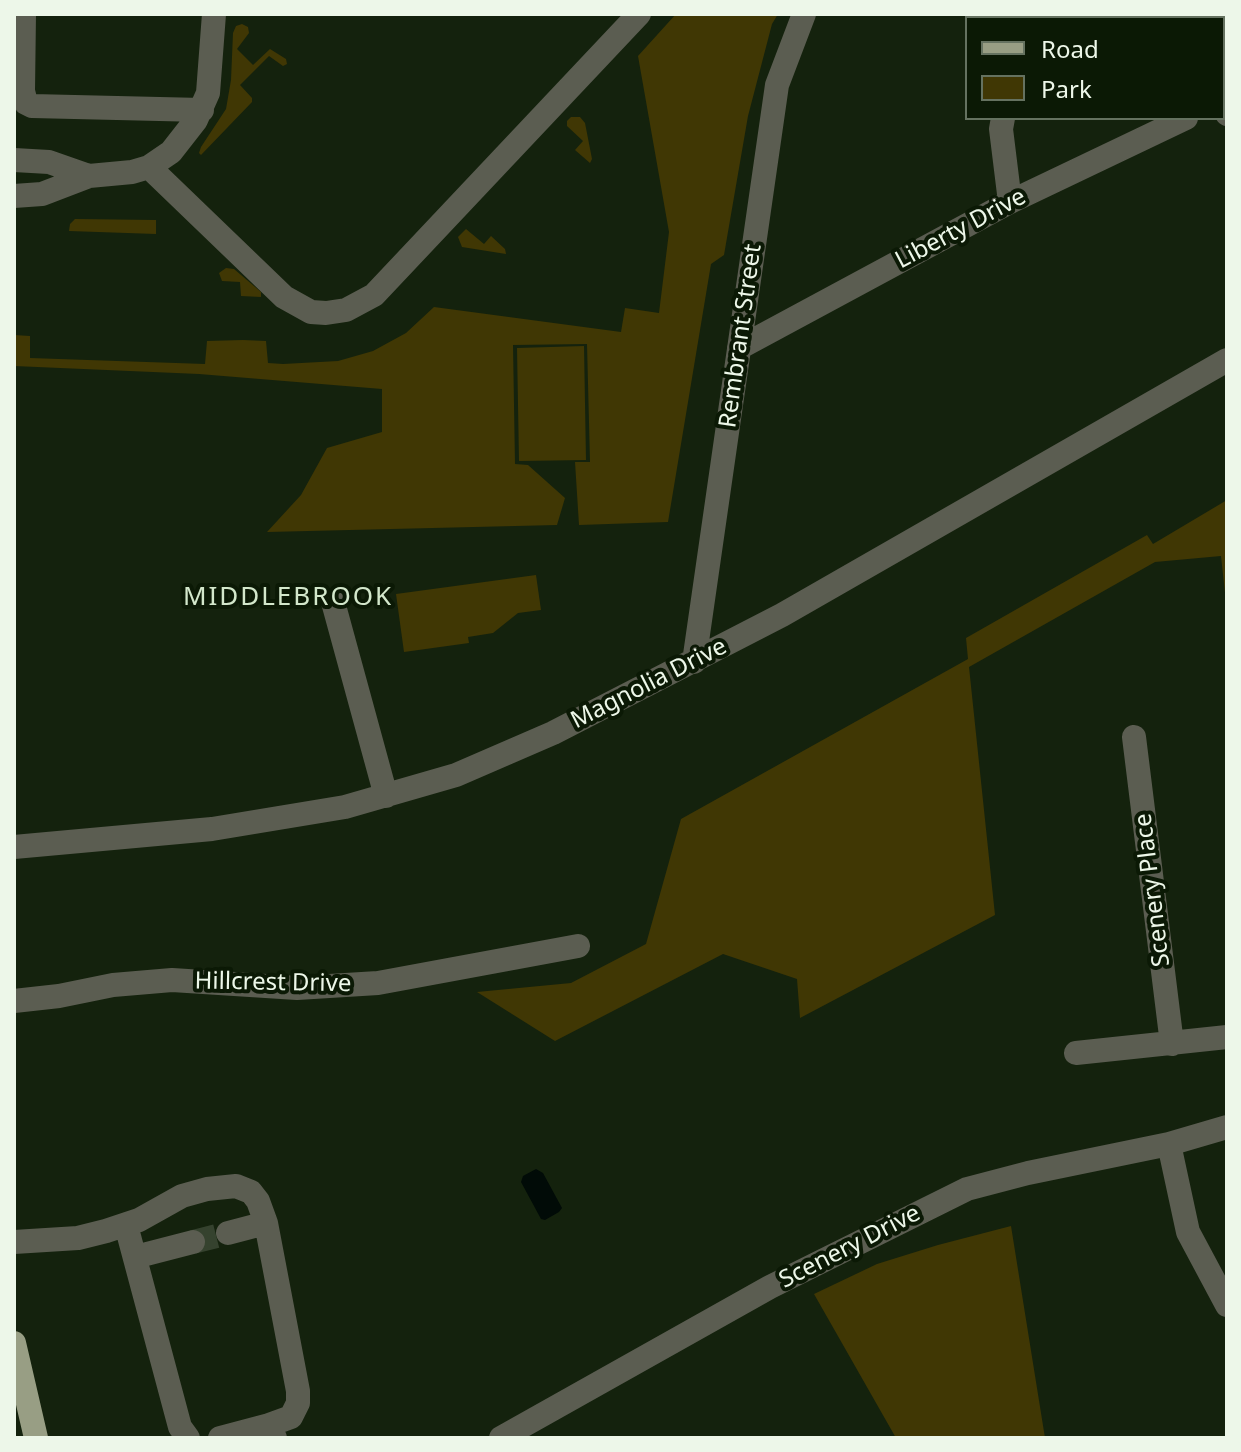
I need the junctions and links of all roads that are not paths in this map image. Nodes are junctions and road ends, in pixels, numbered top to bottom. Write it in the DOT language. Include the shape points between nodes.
graph roads {
  1 [pos="24,14"];
  2 [pos="214,14"];
  3 [pos="639,14"];
  4 [pos="804,14"];
  5 [pos="202,110"];
  6 [pos="1003,120"];
  7 [pos="1182,120"];
  8 [pos="14,160"];
  9 [pos="149,167"];
  10 [pos="89,176"];
  11 [pos="14,196"];
  12 [pos="1010,202"];
  13 [pos="739,348"];
  14 [pos="1227,360"];
  15 [pos="333,602"];
  16 [pos="694,662"];
  17 [pos="1134,737"];
  18 [pos="386,796"];
  19 [pos="14,847"];
  20 [pos="578,946"];
  21 [pos="14,1001"];
  22 [pos="1227,1037"];
  23 [pos="1172,1044"];
  24 [pos="1076,1053"];
  25 [pos="1227,1127"];
  26 [pos="1169,1144"];
  27 [pos="266,1223"];
  28 [pos="126,1225"];
  29 [pos="228,1233"];
  30 [pos="14,1242"];
  31 [pos="193,1242"];
  32 [pos="135,1257"];
  33 [pos="1227,1305"];
  34 [pos="14,1343"];
  35 [pos="272,1432"];
  36 [pos="36,1438"];
  37 [pos="188,1438"];
  38 [pos="220,1438"];
  39 [pos="501,1438"];
  1 -- 5 [label="street" via="26,103"];
  2 -- 5 [label="street" via="211,72"];
  3 -- 9 [label="street" via="374,295 346,310 311,312 284,297"];
  4 -- 13 [label="street, Rembrant Street" via="777,85"];
  5 -- 9 [label="street" via="177,145"];
  6 -- 12 [label="street"];
  7 -- 12 [label="street, Liberty Drive"];
  8 -- 10 [label="street" via="49,162"];
  9 -- 10 [label="street"];
  10 -- 11 [label="street" via="42,194"];
  12 -- 13 [label="street, Liberty Drive"];
  13 -- 16 [label="street, Rembrant Street"];
  14 -- 16 [label="street, Magnolia Drive"];
  15 -- 18 [label="street"];
  16 -- 18 [label="street, Magnolia Drive" via="525,745 456,775"];
  17 -- 23 [label="street, Scenery Place"];
  18 -- 19 [label="street, Magnolia Drive" via="212,829"];
  20 -- 21 [label="street, Hillcrest Drive" via="378,983 297,988 172,980"];
  22 -- 23 [label="street"];
  23 -- 24 [label="street"];
  25 -- 26 [label="street, Scenery Drive"];
  26 -- 33 [label="street" via="1188,1232"];
  26 -- 39 [label="street, Scenery Drive" via="967,1189 770,1287"];
  27 -- 28 [label="street" via="255,1195 236,1186 191,1193"];
  27 -- 29 [label="street"];
  27 -- 35 [label="street" via="299,1398 291,1417"];
  28 -- 30 [label="street" via="78,1238"];
  28 -- 32 [label="street"];
  31 -- 32 [label="street"];
  32 -- 37 [label="street" via="180,1427"];
  34 -- 36 [label="main road"];
  35 -- 38 [label="street"];
}
